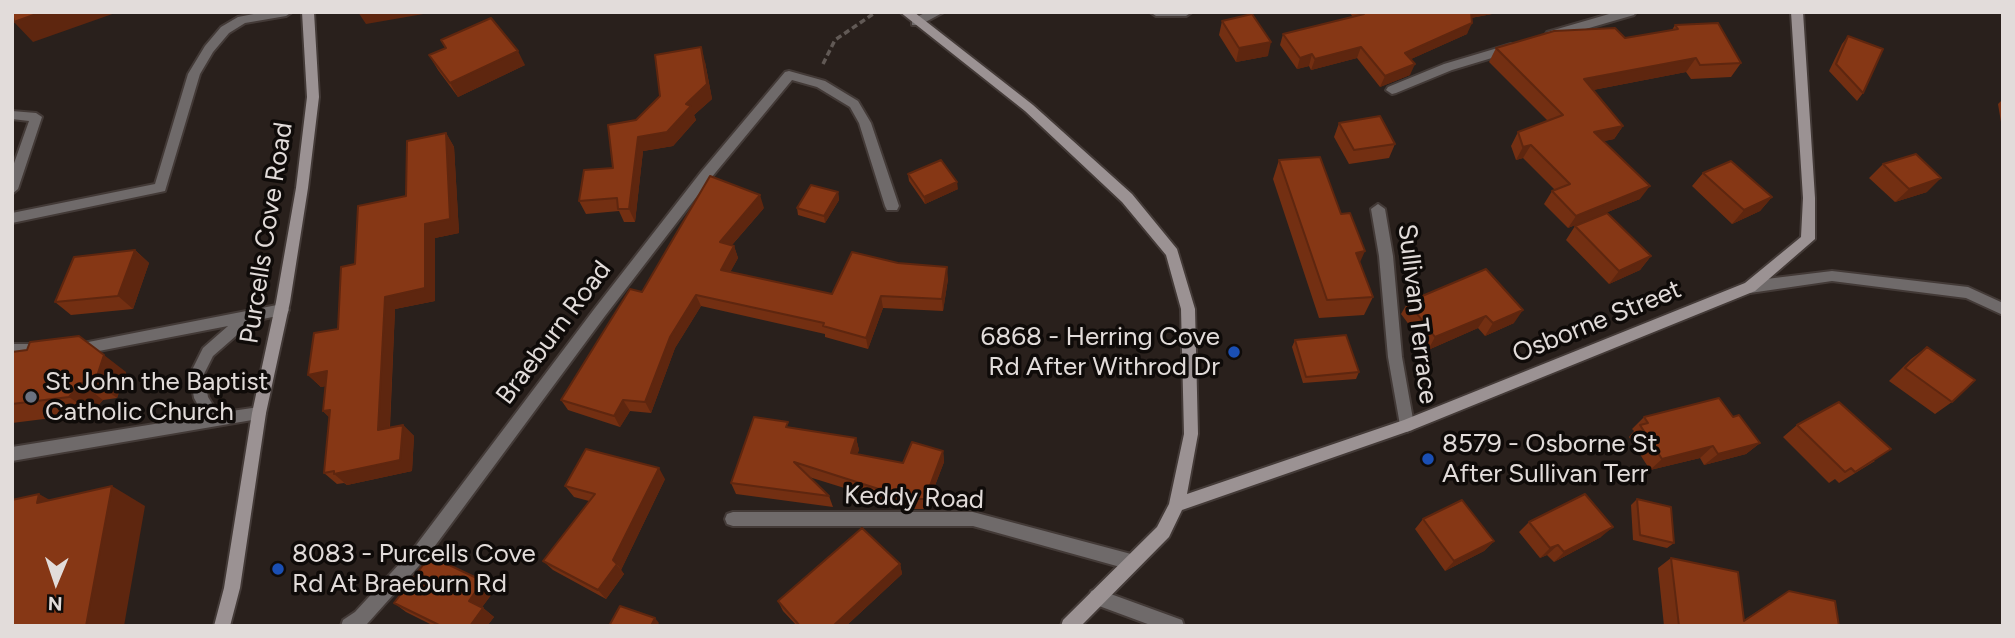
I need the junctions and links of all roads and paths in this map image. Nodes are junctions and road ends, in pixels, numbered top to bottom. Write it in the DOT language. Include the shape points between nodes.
graph roads {
  1 [pos="286,12"];
  2 [pos="308,12"];
  3 [pos="876,12"];
  4 [pos="906,12"];
  5 [pos="938,12"];
  6 [pos="1156,12"];
  7 [pos="1186,12"];
  8 [pos="1630,12"];
  9 [pos="1797,12"];
  10 [pos="241,16"];
  11 [pos="916,22"];
  12 [pos="1540,39"];
  13 [pos="1527,43"];
  14 [pos="814,81"];
  15 [pos="1392,90"];
  16 [pos="12,115"];
  17 [pos="12,189"];
  18 [pos="892,206"];
  19 [pos="1378,209"];
  20 [pos="12,218"];
  21 [pos="1750,287"];
  22 [pos="2003,309"];
  23 [pos="282,310"];
  24 [pos="249,316"];
  25 [pos="12,350"];
  26 [pos="259,413"];
  27 [pos="213,418"];
  28 [pos="1407,425"];
  29 [pos="12,454"];
  30 [pos="1177,505"];
  31 [pos="733,519"];
  32 [pos="1130,562"];
  33 [pos="1097,597"];
  34 [pos="222,626"];
  35 [pos="349,626"];
  36 [pos="1069,626"];
  37 [pos="1177,626"];
  1 -- 10 [label="street"];
  2 -- 23 [label="main road, Purcells Cove Road" via="313,97"];
  3 -- 14 [label="path" via="835,40"];
  4 -- 11 [label="main road"];
  5 -- 11 [label="street"];
  6 -- 7 [label="street"];
  8 -- 12 [label="street"];
  9 -- 21 [label="main road, Osborne Street" via="1808,239"];
  10 -- 20 [label="street" via="225,30 194,74 160,188"];
  11 -- 30 [label="main road" via="1051,128 1127,198 1172,253 1188,309 1191,434"];
  13 -- 15 [label="street"];
  14 -- 18 [label="street" via="857,108"];
  14 -- 35 [label="street, Braeburn Road" via="789,75 783,80 600,312 420,553"];
  16 -- 17 [label="street" via="36,117"];
  19 -- 28 [label="street, Sullivan Terrace"];
  21 -- 22 [label="street" via="1832,276 1968,293"];
  21 -- 28 [label="main road, Osborne Street"];
  23 -- 24 [label="street"];
  23 -- 26 [label="main road, Purcells Cove Road"];
  24 -- 25 [label="street" via="68,351"];
  24 -- 27 [label="street" via="208,352 197,374 201,398"];
  26 -- 27 [label="street"];
  26 -- 34 [label="main road, Purcells Cove Road"];
  27 -- 29 [label="street"];
  28 -- 30 [label="main road, Osborne Street"];
  30 -- 32 [label="main road" via="1163,532"];
  31 -- 32 [label="street, Keddy Road" via="973,519"];
  32 -- 33 [label="main road"];
  33 -- 36 [label="main road"];
  33 -- 37 [label="street"];
}
